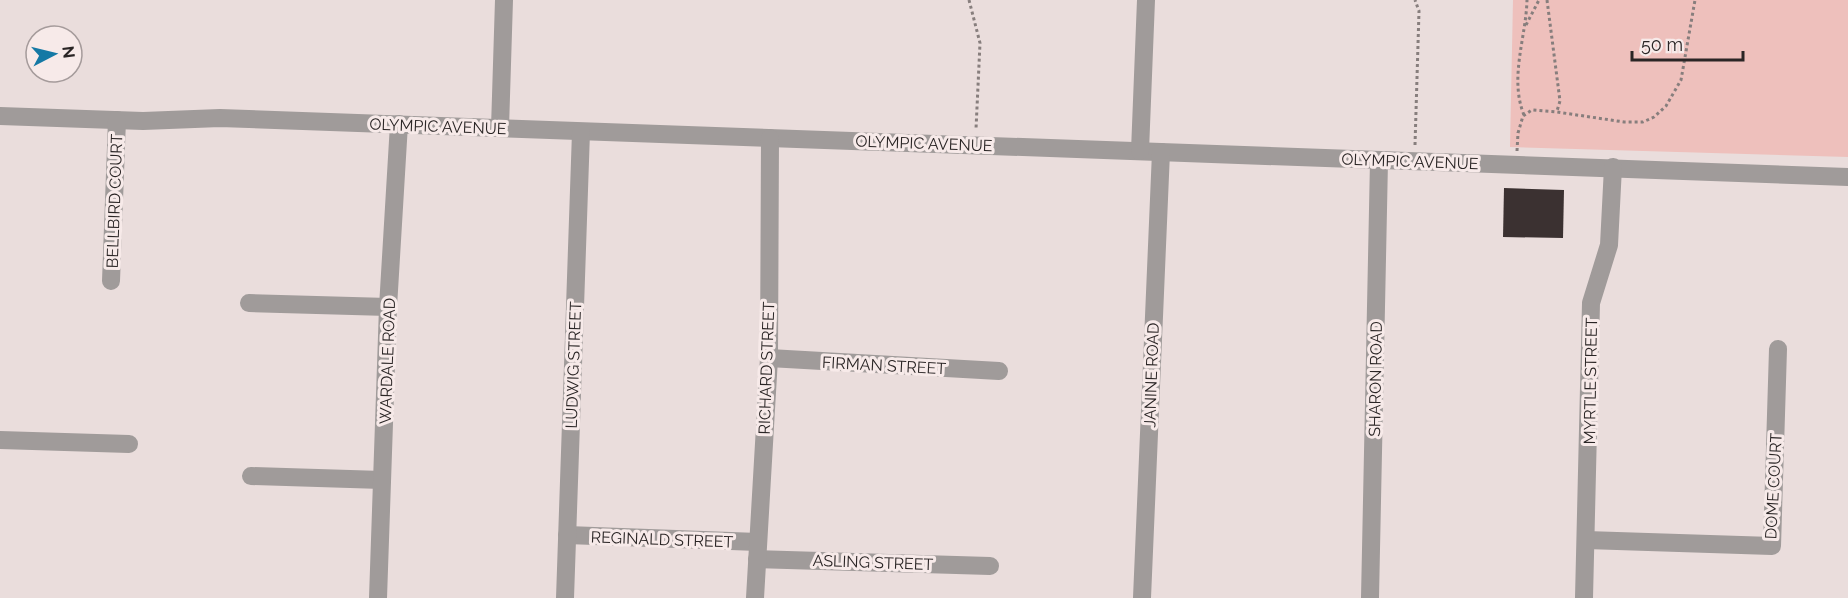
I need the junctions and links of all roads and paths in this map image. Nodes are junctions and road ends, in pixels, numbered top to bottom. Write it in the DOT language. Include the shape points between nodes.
graph roads {
  1 [pos="504,0"];
  2 [pos="969,0"];
  3 [pos="1146,0"];
  4 [pos="1415,0"];
  5 [pos="1527,0"];
  6 [pos="1539,0"];
  7 [pos="1547,0"];
  8 [pos="1695,0"];
  9 [pos="1524,28"];
  10 [pos="1557,112"];
  11 [pos="1524,115"];
  12 [pos="0,116"];
  13 [pos="117,120"];
  14 [pos="399,124"];
  15 [pos="500,128"];
  16 [pos="581,132"];
  17 [pos="770,138"];
  18 [pos="975,145"];
  19 [pos="1140,151"];
  20 [pos="1161,152"];
  21 [pos="1379,161"];
  22 [pos="1414,162"];
  23 [pos="1517,165"];
  24 [pos="1613,167"];
  25 [pos="1848,177"];
  26 [pos="111,281"];
  27 [pos="249,303"];
  28 [pos="388,307"];
  29 [pos="1778,349"];
  30 [pos="769,358"];
  31 [pos="999,371"];
  32 [pos="0,440"];
  33 [pos="129,444"];
  34 [pos="251,476"];
  35 [pos="382,480"];
  36 [pos="567,535"];
  37 [pos="1586,540"];
  38 [pos="757,550"];
  39 [pos="990,566"];
  40 [pos="378,598"];
  41 [pos="565,598"];
  42 [pos="755,598"];
  43 [pos="1142,598"];
  44 [pos="1370,598"];
  45 [pos="1584,598"];
  1 -- 15 [label="street"];
  2 -- 18 [label="path" via="980,43"];
  3 -- 19 [label="street"];
  4 -- 22 [label="path" via="1419,11"];
  5 -- 9 [label="path"];
  6 -- 9 [label="path"];
  7 -- 10 [label="path" via="1560,101"];
  8 -- 10 [label="path" via="1681,80 1666,106 1654,117 1643,122 1624,122"];
  9 -- 11 [label="path" via="1518,78"];
  10 -- 11 [label="path" via="1532,110"];
  11 -- 23 [label="path" via="1518,133"];
  12 -- 13 [label="street, OLYMPIC AVENUE"];
  13 -- 14 [label="street, OLYMPIC AVENUE" via="206,118"];
  13 -- 26 [label="street, BELLBIRD COURT"];
  14 -- 15 [label="street, OLYMPIC AVENUE"];
  14 -- 28 [label="street, WARDALE ROAD"];
  15 -- 16 [label="street, OLYMPIC AVENUE"];
  16 -- 17 [label="street, OLYMPIC AVENUE"];
  16 -- 36 [label="street, LUDWIG STREET"];
  17 -- 18 [label="street, OLYMPIC AVENUE"];
  17 -- 30 [label="street, RICHARD STREET"];
  18 -- 19 [label="street, OLYMPIC AVENUE"];
  19 -- 20 [label="street, OLYMPIC AVENUE"];
  20 -- 21 [label="street, OLYMPIC AVENUE"];
  20 -- 43 [label="street, JANINE ROAD"];
  21 -- 22 [label="street, OLYMPIC AVENUE"];
  21 -- 44 [label="street, SHARON ROAD"];
  22 -- 23 [label="street, OLYMPIC AVENUE"];
  23 -- 24 [label="street, OLYMPIC AVENUE"];
  24 -- 25 [label="street, OLYMPIC AVENUE"];
  24 -- 37 [label="street, MYRTLE STREET" via="1609,245 1591,303"];
  27 -- 28 [label="street"];
  28 -- 35 [label="street, WARDALE ROAD"];
  29 -- 37 [label="street, DOME COURT" via="1772,546"];
  30 -- 31 [label="street, FIRMAN STREET"];
  30 -- 38 [label="street, RICHARD STREET"];
  32 -- 33 [label="street"];
  34 -- 35 [label="street"];
  35 -- 40 [label="street, WARDALE ROAD"];
  36 -- 38 [label="street, REGINALD STREET"];
  36 -- 41 [label="street, LUDWIG STREET"];
  37 -- 45 [label="street, MYRTLE STREET"];
  38 -- 39 [label="street, ASLING STREET"];
  38 -- 42 [label="street, RICHARD STREET"];
}
